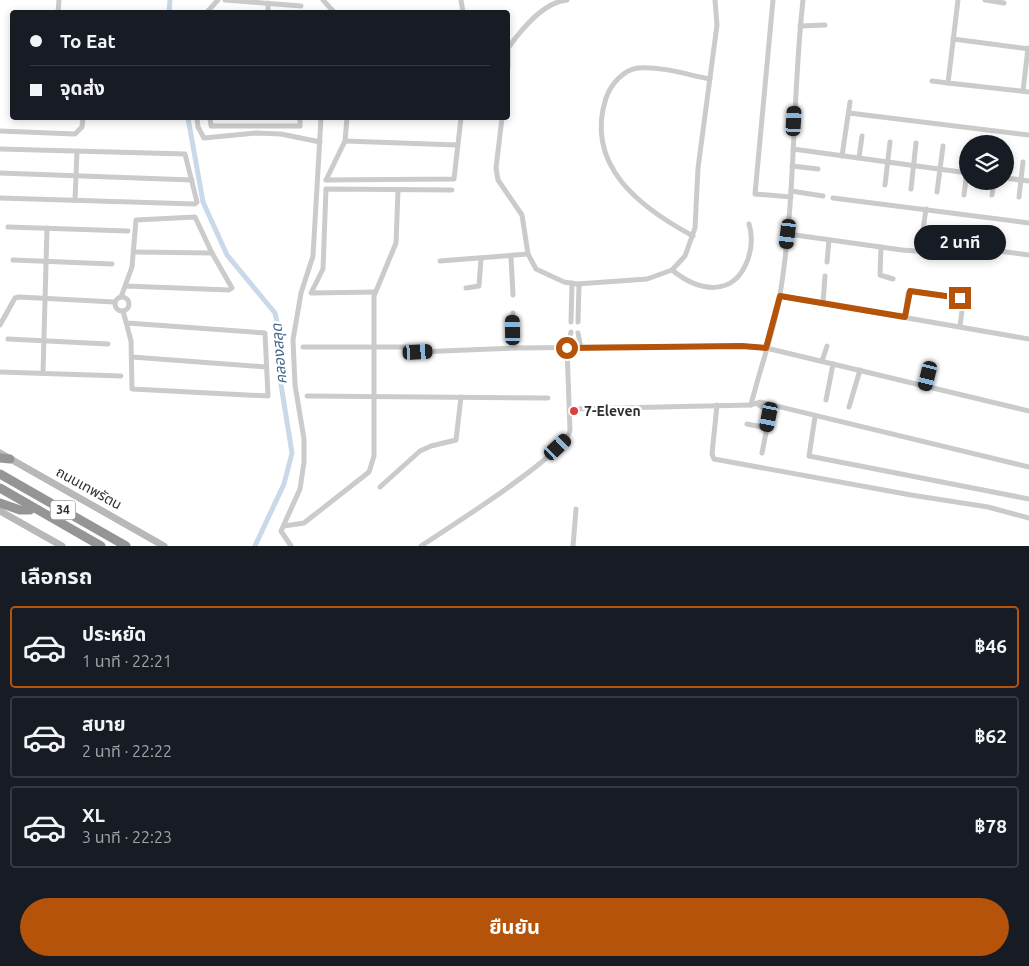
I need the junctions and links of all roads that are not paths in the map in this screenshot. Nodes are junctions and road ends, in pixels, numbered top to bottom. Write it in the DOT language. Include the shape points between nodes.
graph roads {
  1 [pos="218,0"];
  2 [pos="224,0"];
  3 [pos="323,0"];
  4 [pos="461,0"];
  5 [pos="558,0"];
  6 [pos="567,0"];
  7 [pos="715,0"];
  8 [pos="773,0"];
  9 [pos="802,0"];
  10 [pos="958,0"];
  11 [pos="985,0"];
  12 [pos="268,3"];
  13 [pos="1004,3"];
  14 [pos="301,6"];
  15 [pos="209,10"];
  16 [pos="268,10"];
  17 [pos="332,10"];
  18 [pos="463,10"];
  19 [pos="825,25"];
  20 [pos="800,26"];
  21 [pos="953,39"];
  22 [pos="510,47"];
  23 [pos="1028,48"];
  24 [pos="710,79"];
  25 [pos="932,81"];
  26 [pos="948,83"];
  27 [pos="1026,92"];
  28 [pos="850,102"];
  29 [pos="849,113"];
  30 [pos="83,120"];
  31 [pos="197,120"];
  32 [pos="210,120"];
  33 [pos="300,120"];
  34 [pos="321,120"];
  35 [pos="347,120"];
  36 [pos="460,120"];
  37 [pos="502,120"];
  38 [pos="0,131"];
  39 [pos="1029,135"];
  40 [pos="862,136"];
  41 [pos="344,140"];
  42 [pos="320,142"];
  43 [pos="890,142"];
  44 [pos="916,144"];
  45 [pos="457,145"];
  46 [pos="943,146"];
  47 [pos="0,149"];
  48 [pos="793,149"];
  49 [pos="76,151"];
  50 [pos="842,156"];
  51 [pos="860,158"];
  52 [pos="887,162"];
  53 [pos="1023,162"];
  54 [pos="913,165"];
  55 [pos="792,166"];
  56 [pos="818,169"];
  57 [pos="940,169"];
  58 [pos="959,171"];
  59 [pos="0,173"];
  60 [pos="76,177"];
  61 [pos="1014,179"];
  62 [pos="192,180"];
  63 [pos="1020,180"];
  64 [pos="1029,181"];
  65 [pos="885,184"];
  66 [pos="911,189"];
  67 [pos="398,190"];
  68 [pos="452,190"];
  69 [pos="965,190"];
  70 [pos="993,190"];
  71 [pos="937,192"];
  72 [pos="791,194"];
  73 [pos="964,195"];
  74 [pos="992,195"];
  75 [pos="822,196"];
  76 [pos="1019,197"];
  77 [pos="0,198"];
  78 [pos="833,198"];
  79 [pos="75,200"];
  80 [pos="926,209"];
  81 [pos="1029,223"];
  82 [pos="749,224"];
  83 [pos="8,227"];
  84 [pos="48,228"];
  85 [pos="128,231"];
  86 [pos="788,234"];
  87 [pos="693,236"];
  88 [pos="829,240"];
  89 [pos="882,248"];
  90 [pos="920,251"];
  91 [pos="135,252"];
  92 [pos="212,254"];
  93 [pos="528,254"];
  94 [pos="1029,255"];
  95 [pos="511,257"];
  96 [pos="481,259"];
  97 [pos="13,260"];
  98 [pos="47,261"];
  99 [pos="440,261"];
  100 [pos="827,262"];
  101 [pos="112,264"];
  102 [pos="672,270"];
  103 [pos="825,276"];
  104 [pos="893,279"];
  105 [pos="572,283"];
  106 [pos="579,284"];
  107 [pos="126,286"];
  108 [pos="466,288"];
  109 [pos="375,292"];
  110 [pos="513,295"];
  111 [pos="780,296"];
  112 [pos="121,297"];
  113 [pos="47,300"];
  114 [pos="114,302"];
  115 [pos="823,303"];
  116 [pos="122,311"];
  117 [pos="513,313"];
  118 [pos="905,317"];
  119 [pos="571,322"];
  120 [pos="578,322"];
  121 [pos="127,323"];
  122 [pos="0,325"];
  123 [pos="960,326"];
  124 [pos="571,332"];
  125 [pos="578,333"];
  126 [pos="8,339"];
  127 [pos="1029,339"];
  128 [pos="44,340"];
  129 [pos="108,344"];
  130 [pos="827,346"];
  131 [pos="303,347"];
  132 [pos="409,347"];
  133 [pos="374,348"];
  134 [pos="514,348"];
  135 [pos="567,348"];
  136 [pos="581,348"];
  137 [pos="766,348"];
  138 [pos="418,352"];
  139 [pos="132,357"];
  140 [pos="822,361"];
  141 [pos="833,364"];
  142 [pos="930,366"];
  143 [pos="266,367"];
  144 [pos="860,370"];
  145 [pos="0,372"];
  146 [pos="44,374"];
  147 [pos="121,376"];
  148 [pos="926,386"];
  149 [pos="307,396"];
  150 [pos="374,397"];
  151 [pos="461,397"];
  152 [pos="548,398"];
  153 [pos="826,400"];
  154 [pos="754,404"];
  155 [pos="717,405"];
  156 [pos="772,407"];
  157 [pos="849,407"];
  158 [pos="569,409"];
  159 [pos="1029,412"];
  160 [pos="815,417"];
  161 [pos="747,424"];
  162 [pos="767,428"];
  163 [pos="0,453"];
  164 [pos="762,453"];
  165 [pos="0,458"];
  166 [pos="10,459"];
  167 [pos="1029,467"];
  168 [pos="0,474"];
  169 [pos="0,479"];
  170 [pos="380,486"];
  171 [pos="0,488"];
  172 [pos="0,492"];
  173 [pos="1029,498"];
  174 [pos="0,503"];
  175 [pos="576,509"];
  176 [pos="30,510"];
  177 [pos="0,511"];
  178 [pos="1029,518"];
  179 [pos="284,526"];
  180 [pos="62,546"];
  181 [pos="92,546"];
  182 [pos="102,546"];
  183 [pos="118,546"];
  184 [pos="126,546"];
  185 [pos="164,546"];
  186 [pos="291,546"];
  187 [pos="421,546"];
  188 [pos="573,546"];
  1 -- 15 [label="street"];
  2 -- 12 [label="street"];
  3 -- 17 [label="street"];
  4 -- 18 [label="street"];
  5 -- 6 [label="street"];
  5 -- 22 [label="street" via="533,19"];
  7 -- 24 [label="street" via="716,25"];
  8 -- 72 [label="street" via="755,194"];
  9 -- 20 [label="street"];
  10 -- 21 [label="street"];
  11 -- 13 [label="street"];
  12 -- 14 [label="street"];
  12 -- 16 [label="street"];
  19 -- 20 [label="street"];
  20 -- 48 [label="street"];
  21 -- 23 [label="street"];
  21 -- 26 [label="street"];
  23 -- 27 [label="street"];
  24 -- 87 [label="street"];
  24 -- 87 [label="street" via="654,69 632,70 613,84 601,113 605,150 616,174 658,217"];
  25 -- 26 [label="street"];
  26 -- 27 [label="street"];
  28 -- 29 [label="street"];
  29 -- 39 [label="street"];
  29 -- 50 [label="street"];
  30 -- 38 [label="street" via="82,127 75,134"];
  31 -- 42 [label="street" via="204,138 256,133 282,134"];
  32 -- 33 [label="street" via="210,126 300,126"];
  34 -- 42 [label="street"];
  35 -- 41 [label="street"];
  36 -- 45 [label="street"];
  37 -- 93 [label="street" via="496,168 498,180 522,215"];
  40 -- 51 [label="street"];
  41 -- 45 [label="street"];
  41 -- 45 [label="street" via="326,180 454,180"];
  42 -- 179 [label="street" via="313,256 301,293 293,340 304,462 300,489"];
  43 -- 52 [label="street"];
  44 -- 54 [label="street"];
  46 -- 57 [label="street"];
  47 -- 49 [label="street"];
  48 -- 50 [label="street"];
  48 -- 55 [label="street"];
  49 -- 60 [label="street"];
  49 -- 62 [label="street" via="185,154"];
  50 -- 51 [label="street"];
  51 -- 52 [label="street"];
  52 -- 54 [label="street"];
  52 -- 65 [label="street"];
  53 -- 63 [label="street"];
  54 -- 57 [label="street"];
  54 -- 66 [label="street"];
  55 -- 56 [label="street"];
  55 -- 72 [label="street"];
  57 -- 58 [label="street"];
  57 -- 71 [label="street"];
  59 -- 60 [label="street"];
  60 -- 62 [label="street"];
  60 -- 79 [label="street"];
  61 -- 63 [label="street"];
  62 -- 79 [label="street" via="196,204"];
  63 -- 64 [label="street"];
  63 -- 76 [label="street"];
  67 -- 68 [label="street"];
  67 -- 109 [label="street" via="396,242"];
  67 -- 109 [label="street" via="326,189 323,269 311,293"];
  69 -- 73 [label="street"];
  70 -- 74 [label="street"];
  72 -- 75 [label="street"];
  72 -- 86 [label="street"];
  77 -- 79 [label="street"];
  78 -- 80 [label="street"];
  80 -- 81 [label="street"];
  80 -- 90 [label="street"];
  82 -- 102 [label="street" via="752,234 750,254 743,272 731,284 716,287 694,285"];
  83 -- 84 [label="street"];
  84 -- 85 [label="street"];
  84 -- 98 [label="street"];
  86 -- 88 [label="street"];
  86 -- 111 [label="street"];
  87 -- 102 [label="street" via="685,256"];
  88 -- 89 [label="street"];
  88 -- 100 [label="street"];
  89 -- 90 [label="street"];
  89 -- 104 [label="street" via="880,275"];
  90 -- 94 [label="street" via="935,251 945,244"];
  91 -- 92 [label="street"];
  91 -- 92 [label="street" via="136,220 193,216"];
  91 -- 107 [label="street"];
  92 -- 107 [label="street" via="232,288 230,290"];
  93 -- 95 [label="street"];
  93 -- 105 [label="street" via="536,269 543,274"];
  95 -- 96 [label="street"];
  95 -- 110 [label="street"];
  96 -- 99 [label="street"];
  96 -- 108 [label="street" via="478,288"];
  97 -- 98 [label="street"];
  98 -- 101 [label="street"];
  98 -- 113 [label="street"];
  102 -- 106 [label="street" via="647,278"];
  103 -- 115 [label="street"];
  105 -- 106 [label="street"];
  105 -- 119 [label="street"];
  106 -- 120 [label="street"];
  107 -- 112 [label="street"];
  109 -- 133 [label="street"];
  111 -- 115 [label="street"];
  111 -- 137 [label="street"];
  112 -- 114 [label="street"];
  112 -- 116 [label="street" via="126,298 129,304"];
  113 -- 114 [label="street"];
  113 -- 122 [label="street" via="15,298"];
  113 -- 128 [label="street"];
  114 -- 116 [label="street" via="116,309"];
  115 -- 118 [label="street"];
  116 -- 121 [label="street"];
  117 -- 134 [label="street"];
  118 -- 123 [label="street"];
  118 -- 123 [label="street" via="910,291 932,294 962,300"];
  121 -- 139 [label="street"];
  121 -- 143 [label="street" via="262,332 266,334"];
  123 -- 127 [label="street"];
  124 -- 135 [label="street"];
  125 -- 136 [label="street"];
  126 -- 128 [label="street"];
  128 -- 129 [label="street"];
  128 -- 146 [label="street"];
  130 -- 140 [label="street"];
  131 -- 133 [label="street"];
  132 -- 133 [label="street"];
  133 -- 150 [label="street"];
  134 -- 135 [label="street"];
  134 -- 138 [label="street"];
  135 -- 136 [label="street"];
  135 -- 158 [label="street"];
  136 -- 137 [label="street"];
  137 -- 140 [label="street"];
  137 -- 154 [label="street"];
  139 -- 143 [label="street"];
  139 -- 143 [label="street" via="131,387 134,390 266,398 269,394"];
  140 -- 141 [label="street"];
  141 -- 144 [label="street"];
  141 -- 153 [label="street"];
  142 -- 148 [label="street"];
  144 -- 148 [label="street"];
  144 -- 157 [label="street"];
  145 -- 146 [label="street"];
  146 -- 147 [label="street"];
  148 -- 159 [label="street"];
  149 -- 150 [label="street"];
  150 -- 151 [label="street"];
  150 -- 179 [label="street" via="374,456 369,472 304,523"];
  151 -- 152 [label="street"];
  151 -- 170 [label="street" via="456,440 420,451"];
  154 -- 155 [label="street"];
  154 -- 156 [label="street" via="766,403"];
  155 -- 158 [label="street"];
  155 -- 178 [label="street" via="714,459 988,507"];
  156 -- 160 [label="street"];
  156 -- 162 [label="street"];
  158 -- 187 [label="street" via="570,434 539,465"];
  160 -- 167 [label="street"];
  160 -- 173 [label="street" via="809,456"];
  161 -- 162 [label="street"];
  162 -- 164 [label="street"];
  163 -- 166 [label="main road, ถนนเทพรัตน / 34"];
  165 -- 166 [label="highway"];
  166 -- 185 [label="main road, ถนนเทพรัตน / 34"];
  168 -- 184 [label="highway, 34"];
  169 -- 183 [label="highway"];
  171 -- 182 [label="highway"];
  172 -- 176 [label="highway, 34"];
  174 -- 176 [label="highway"];
  175 -- 188 [label="street"];
  176 -- 181 [label="highway, 34"];
  177 -- 180 [label="main road, 34"];
  179 -- 186 [label="street" via="281,531"];
}
